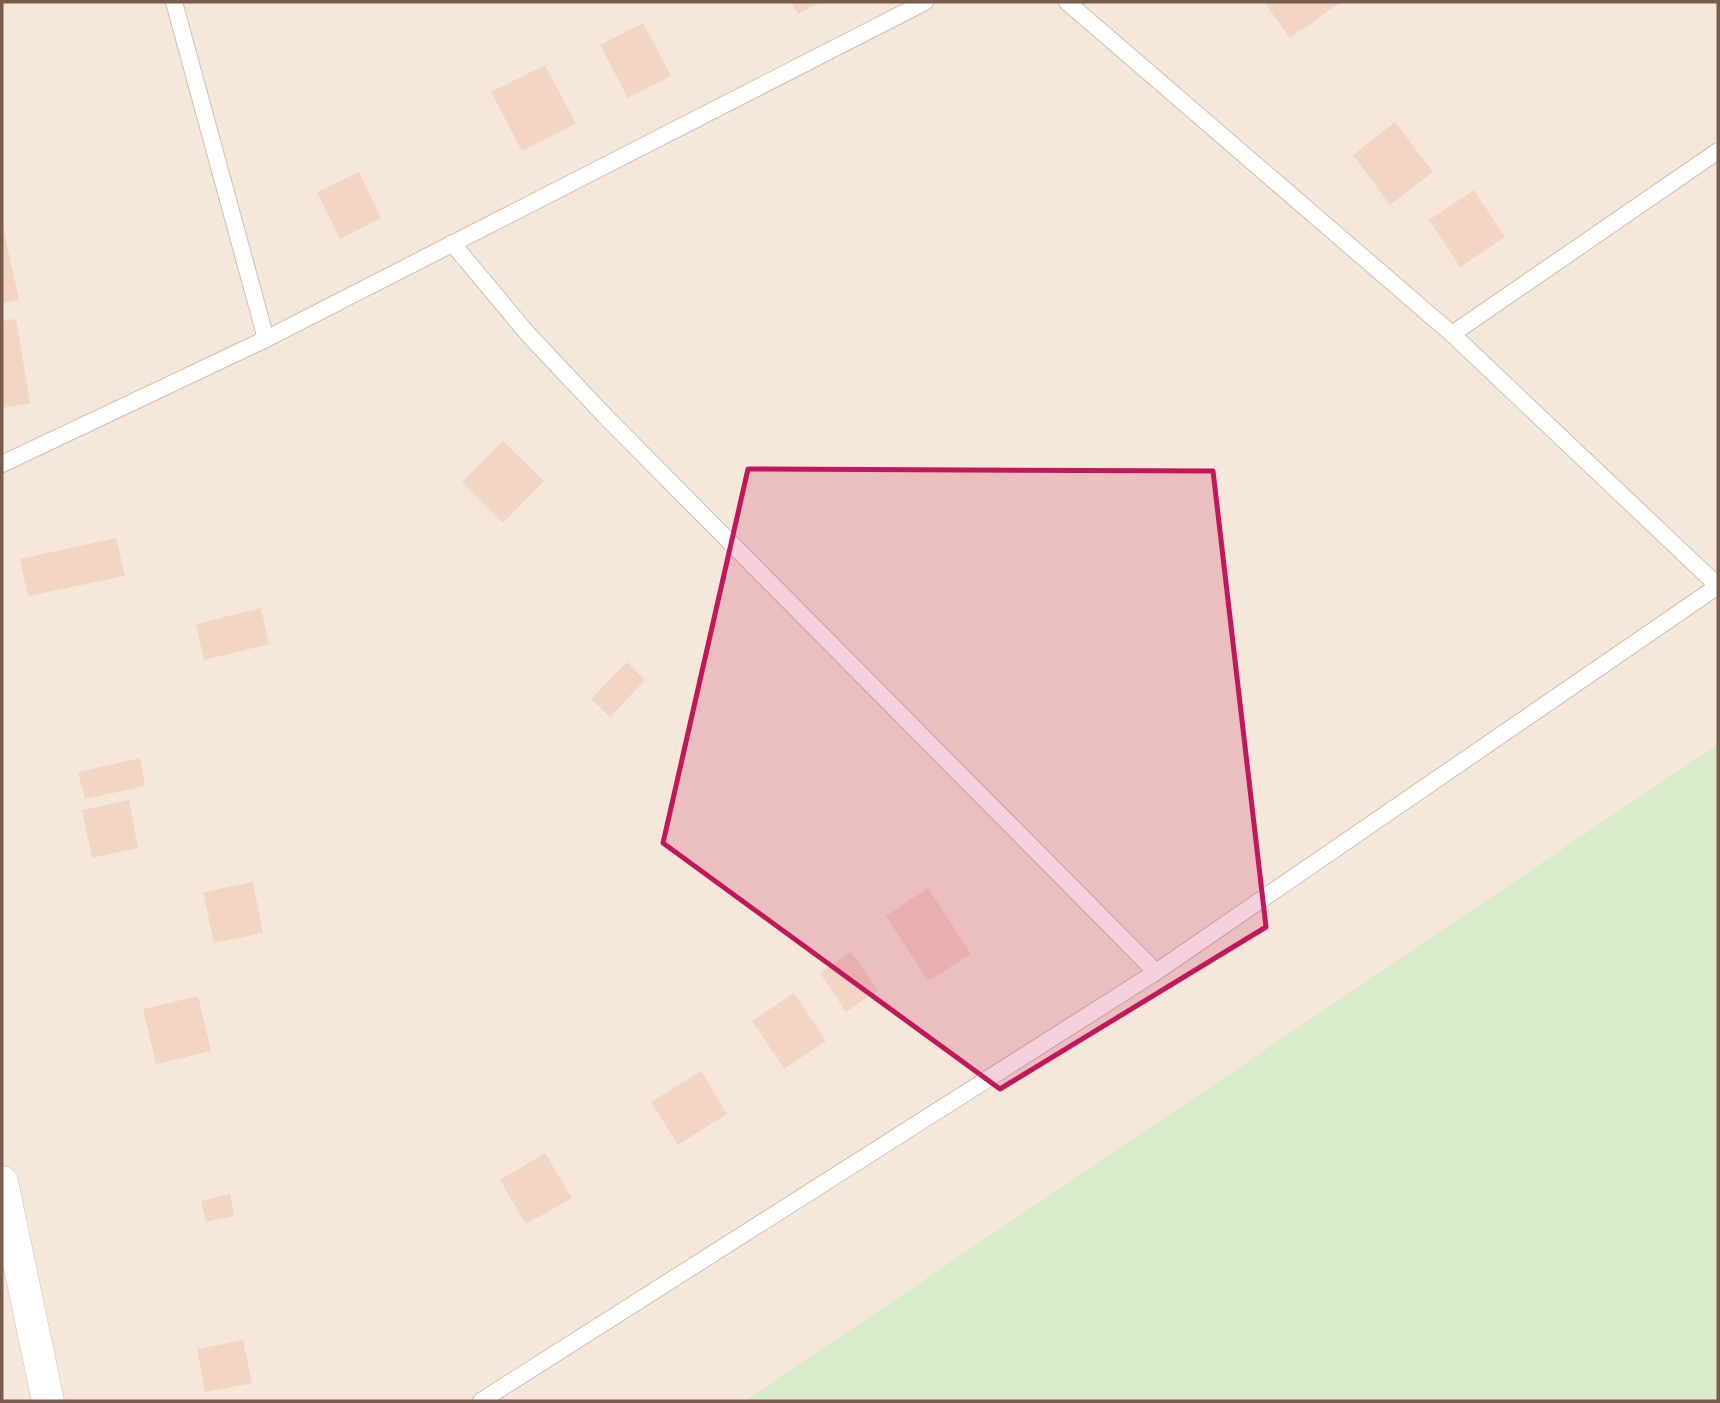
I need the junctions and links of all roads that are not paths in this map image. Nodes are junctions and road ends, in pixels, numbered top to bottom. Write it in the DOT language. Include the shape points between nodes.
graph roads {
  1 [pos="174,2"];
  2 [pos="925,2"];
  3 [pos="1067,2"];
  4 [pos="1718,151"];
  5 [pos="452,243"];
  6 [pos="1452,334"];
  7 [pos="266,339"];
  8 [pos="2,464"];
  9 [pos="1718,586"];
  10 [pos="1156,972"];
  11 [pos="2,1182"];
  12 [pos="48,1401"];
  13 [pos="481,1401"];
  1 -- 7 [label="lane"];
  2 -- 5 [label="lane"];
  3 -- 6 [label="lane"];
  4 -- 6 [label="lane"];
  5 -- 7 [label="lane"];
  5 -- 10 [label="lane" via="605,416"];
  6 -- 9 [label="lane"];
  7 -- 8 [label="lane"];
  9 -- 10 [label="lane"];
  10 -- 13 [label="lane"];
  11 -- 12 [label="street"];
}
